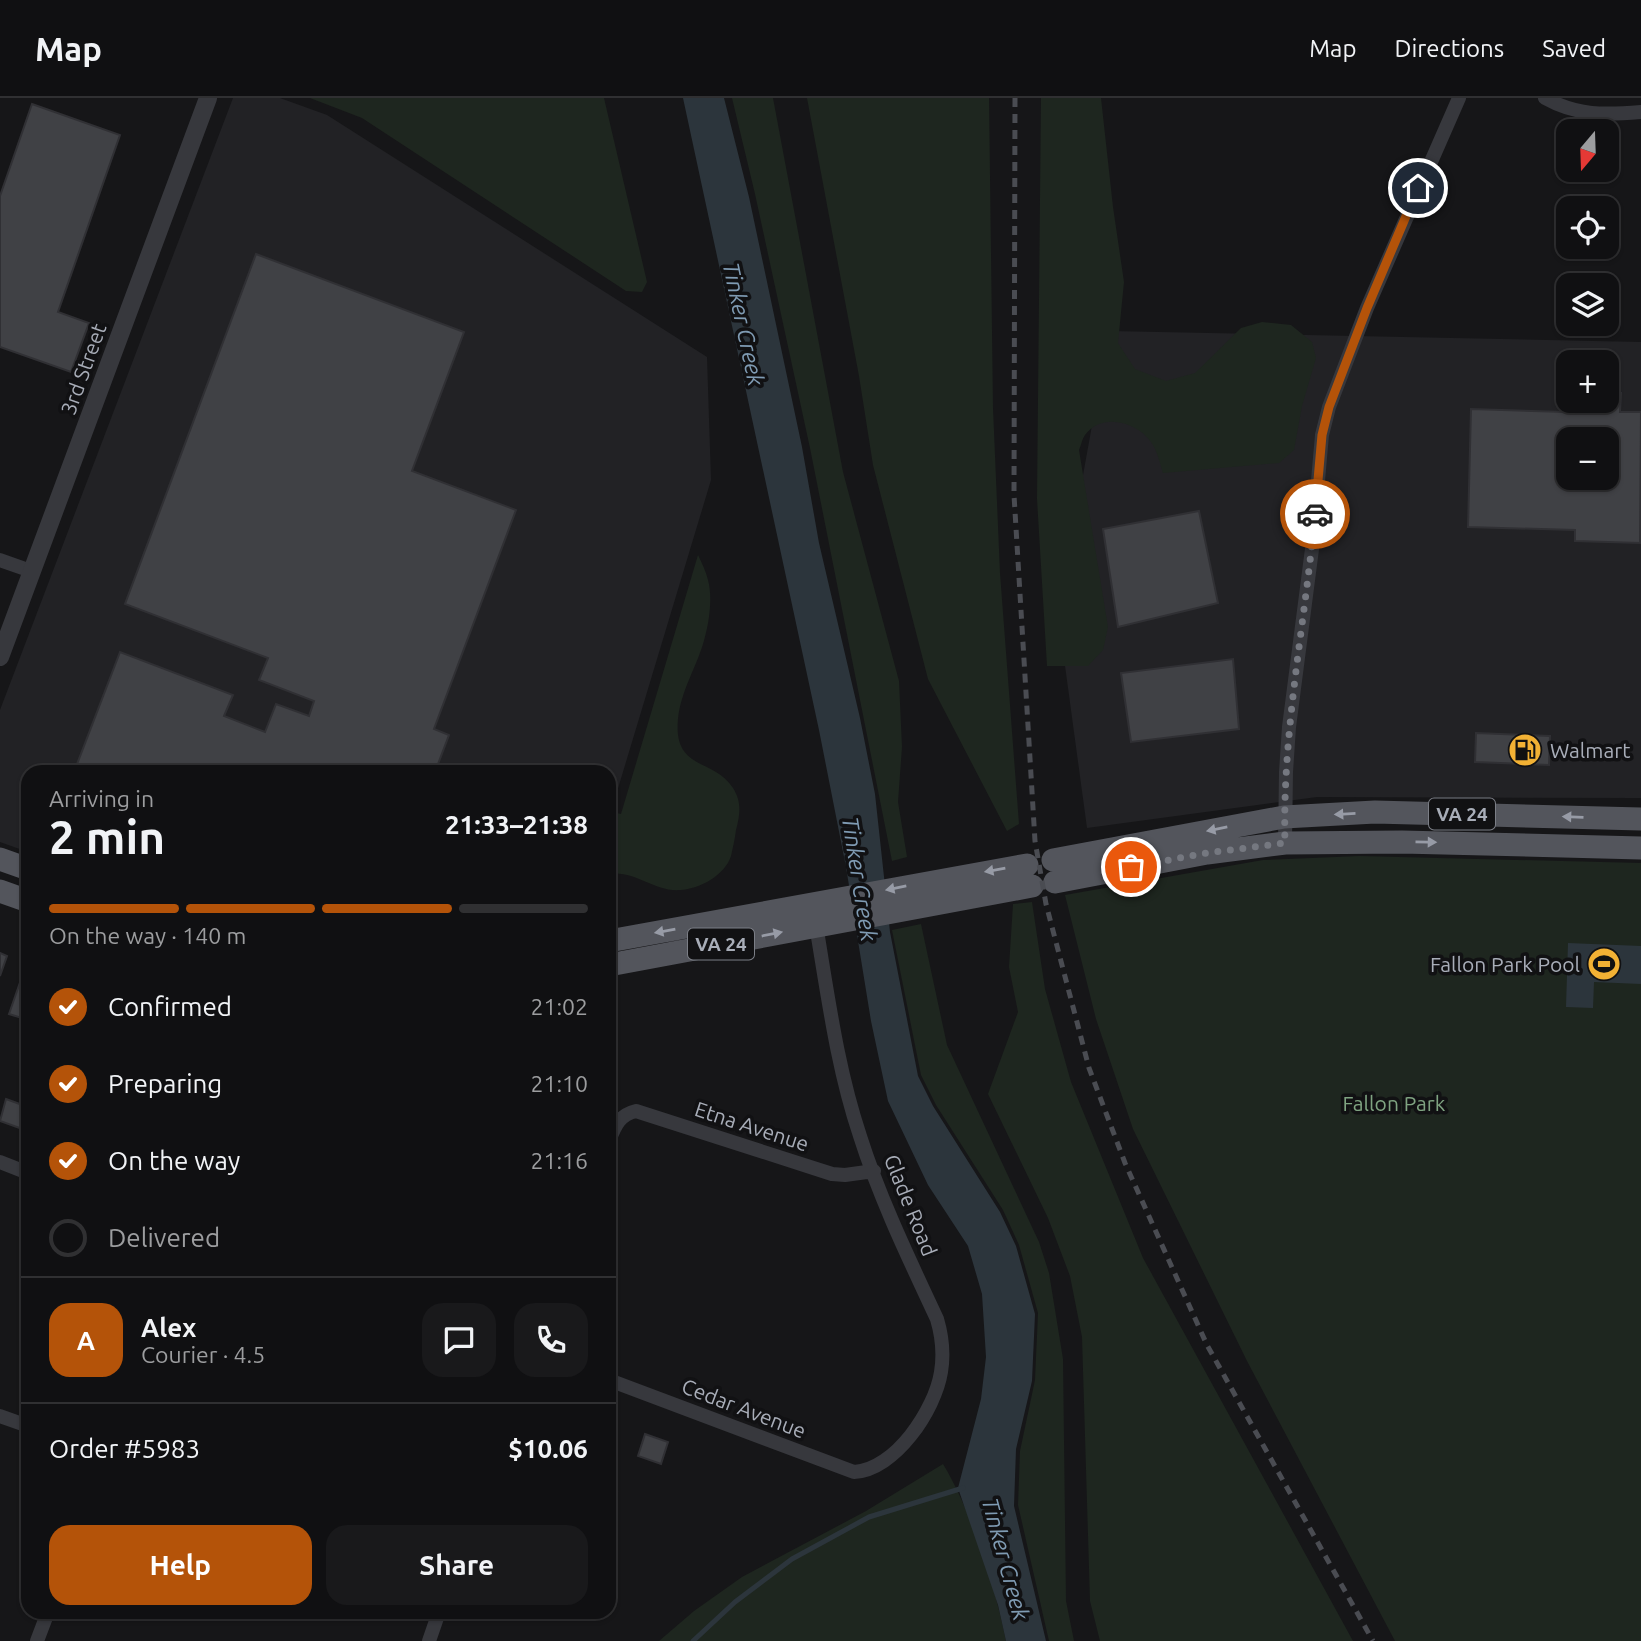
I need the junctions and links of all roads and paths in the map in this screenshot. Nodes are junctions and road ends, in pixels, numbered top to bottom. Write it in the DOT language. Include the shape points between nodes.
graph roads {
  1 [pos="208,98"];
  2 [pos="1459,98"];
  3 [pos="1545,98"];
  4 [pos="1641,112"];
  5 [pos="0,560"];
  6 [pos="31,571"];
  7 [pos="0,657"];
  8 [pos="1284,817"];
  9 [pos="1641,819"];
  10 [pos="1285,843"];
  11 [pos="1641,848"];
  12 [pos="0,859"];
  13 [pos="21,866"];
  14 [pos="973,889"];
  15 [pos="0,891"];
  16 [pos="21,898"];
  17 [pos="826,916"];
  18 [pos="616,940"];
  19 [pos="616,963"];
  20 [pos="616,1127"];
  21 [pos="0,1163"];
  22 [pos="21,1170"];
  23 [pos="874,1171"];
  24 [pos="616,1383"];
  25 [pos="0,1416"];
  26 [pos="21,1424"];
  27 [pos="865,1472"];
  28 [pos="45,1619"];
  29 [pos="437,1619"];
  30 [pos="37,1641"];
  31 [pos="429,1641"];
  1 -- 6 [label="street, 3rd Street"];
  2 -- 8 [label="street" via="1367,308 1322,435 1289,727"];
  3 -- 4 [label="street" via="1590,114"];
  5 -- 6 [label="street"];
  6 -- 7 [label="street, 3rd Street"];
  9 -- 8 [label="main road, VA 24, one-way" via="1375,812"];
  8 -- 10 [label="street"];
  8 -- 10 [label="main road, VA 24, one-way" via="1054,871"];
  10 -- 11 [label="main road, VA 24, one-way"];
  12 -- 13 [label="main road"];
  14 -- 14 [label="main road, VA 24, one-way" via="1029,875"];
  14 -- 17 [label="main road, VA 24"];
  15 -- 16 [label="main road"];
  17 -- 18 [label="main road, VA 24, one-way"];
  19 -- 17 [label="main road, VA 24, one-way"];
  17 -- 23 [label="street, Glade Road" via="834,1036 860,1137"];
  20 -- 23 [label="street, Etna Avenue" via="629,1113 642,1112 832,1174"];
  21 -- 22 [label="street"];
  23 -- 27 [label="street, Glade Road" via="894,1227 937,1319 943,1351 941,1374 923,1419 893,1454"];
  24 -- 27 [label="street, Cedar Avenue" via="845,1470"];
  25 -- 26 [label="street"];
  28 -- 30 [label="street"];
  29 -- 31 [label="street"];
}
